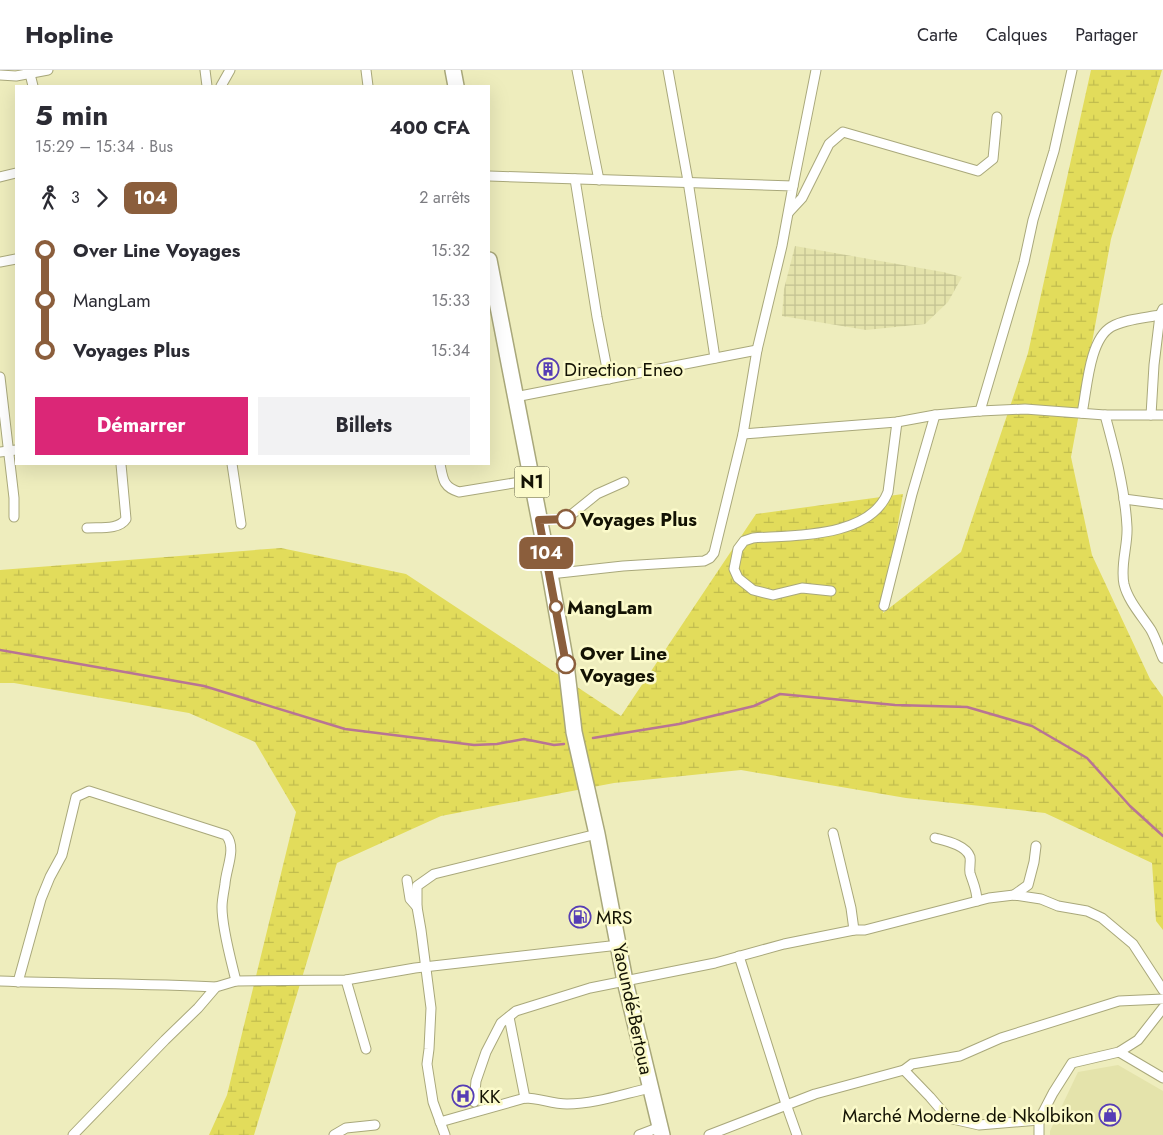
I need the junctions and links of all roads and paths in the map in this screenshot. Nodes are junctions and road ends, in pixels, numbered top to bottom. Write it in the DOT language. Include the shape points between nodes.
graph roads {
  1 [pos="48,70"];
  2 [pos="205,70"];
  3 [pos="230,70"];
  4 [pos="366,70"];
  5 [pos="452,70"];
  6 [pos="578,70"];
  7 [pos="668,70"];
  8 [pos="816,70"];
  9 [pos="1072,70"];
  10 [pos="30,74"];
  11 [pos="0,75"];
  12 [pos="33,85"];
  13 [pos="207,85"];
  14 [pos="222,85"];
  15 [pos="368,85"];
  16 [pos="456,85"];
  17 [pos="997,117"];
  18 [pos="15,173"];
  19 [pos="490,176"];
  20 [pos="0,177"];
  21 [pos="575,179"];
  22 [pos="599,180"];
  23 [pos="688,182"];
  24 [pos="793,186"];
  25 [pos="789,212"];
  26 [pos="15,259"];
  27 [pos="0,262"];
  28 [pos="490,265"];
  29 [pos="1162,312"];
  30 [pos="757,350"];
  31 [pos="715,358"];
  32 [pos="0,377"];
  33 [pos="609,379"];
  34 [pos="515,397"];
  35 [pos="980,411"];
  36 [pos="1082,413"];
  37 [pos="935,415"];
  38 [pos="1105,415"];
  39 [pos="1152,415"];
  40 [pos="1163,415"];
  41 [pos="897,422"];
  42 [pos="742,434"];
  43 [pos="8,451"];
  44 [pos="121,465"];
  45 [pos="232,465"];
  46 [pos="440,465"];
  47 [pos="532,480"];
  48 [pos="624,482"];
  49 [pos="1124,499"];
  50 [pos="1163,504"];
  51 [pos="14,517"];
  52 [pos="539,520"];
  53 [pos="241,524"];
  54 [pos="87,528"];
  55 [pos="550,574"];
  56 [pos="832,591"];
  57 [pos="884,606"];
  58 [pos="1163,658"];
  59 [pos="833,833"];
  60 [pos="597,834"];
  61 [pos="935,838"];
  62 [pos="1036,846"];
  63 [pos="407,880"];
  64 [pos="1014,895"];
  65 [pos="977,901"];
  66 [pos="416,907"];
  67 [pos="854,930"];
  68 [pos="619,945"];
  69 [pos="739,956"];
  70 [pos="426,968"];
  71 [pos="346,980"];
  72 [pos="0,981"];
  73 [pos="236,981"];
  74 [pos="625,981"];
  75 [pos="18,982"];
  76 [pos="216,987"];
  77 [pos="1163,990"];
  78 [pos="1163,999"];
  79 [pos="1162,1013"];
  80 [pos="509,1017"];
  81 [pos="366,1049"];
  82 [pos="1119,1052"];
  83 [pos="904,1070"];
  84 [pos="1163,1078"];
  85 [pos="650,1088"];
  86 [pos="525,1098"];
  87 [pos="474,1102"];
  88 [pos="786,1104"];
  89 [pos="1039,1120"];
  90 [pos="440,1122"];
  91 [pos="375,1125"];
  92 [pos="661,1131"];
  93 [pos="73,1135"];
  94 [pos="334,1135"];
  95 [pos="445,1135"];
  96 [pos="639,1135"];
  97 [pos="709,1135"];
  98 [pos="798,1135"];
  99 [pos="1039,1135"];
  1 -- 10 [label="street"];
  2 -- 13 [label="street"];
  3 -- 14 [label="street"];
  4 -- 15 [label="street"];
  5 -- 16 [label="highway"];
  6 -- 22 [label="street"];
  7 -- 23 [label="street"];
  8 -- 24 [label="street"];
  9 -- 35 [label="street" via="1054,151"];
  10 -- 11 [label="street"];
  10 -- 12 [label="street"];
  17 -- 25 [label="street" via="992,159 978,171 843,132 829,144 802,198"];
  18 -- 20 [label="street"];
  19 -- 21 [label="street"];
  21 -- 22 [label="street"];
  21 -- 33 [label="street"];
  22 -- 23 [label="street"];
  23 -- 24 [label="street"];
  23 -- 31 [label="street"];
  24 -- 25 [label="street"];
  25 -- 30 [label="street"];
  26 -- 27 [label="street"];
  28 -- 34 [label="highway, N1"];
  29 -- 36 [label="street" via="1121,323 1101,336 1094,350"];
  29 -- 39 [label="street" via="1154,365"];
  30 -- 31 [label="street"];
  30 -- 42 [label="street"];
  31 -- 33 [label="street"];
  32 -- 43 [label="street"];
  33 -- 34 [label="street"];
  34 -- 47 [label="highway, N1"];
  35 -- 36 [label="street"];
  35 -- 37 [label="street"];
  36 -- 38 [label="street"];
  37 -- 41 [label="street"];
  37 -- 57 [label="street"];
  38 -- 39 [label="street"];
  38 -- 49 [label="street"];
  39 -- 40 [label="street"];
  41 -- 42 [label="street"];
  41 -- 56 [label="street" via="888,492 884,501 860,522 832,532 753,538 744,541 738,549 734,569 738,578 754,590 773,594 802,588"];
  42 -- 55 [label="street" via="714,553 710,558"];
  43 -- 51 [label="street"];
  44 -- 54 [label="street" via="126,519 117,526"];
  45 -- 53 [label="street"];
  46 -- 47 [label="street" via="444,482 450,490 459,492"];
  47 -- 52 [label="highway, N1"];
  48 -- 52 [label="street" via="597,494 566,519"];
  49 -- 50 [label="street"];
  49 -- 58 [label="street" via="1127,529 1123,566 1125,586"];
  52 -- 55 [label="highway, N1"];
  55 -- 60 [label="highway, Yaoundé-Bertoua / N1" via="574,732"];
  59 -- 67 [label="street" via="852,908"];
  60 -- 66 [label="street" via="434,874 417,886"];
  60 -- 68 [label="highway, Yaoundé-Bertoua / N1"];
  61 -- 65 [label="street" via="959,846 970,857"];
  62 -- 64 [label="street" via="1028,885"];
  63 -- 66 [label="street" via="410,899"];
  64 -- 65 [label="street"];
  64 -- 77 [label="street" via="1087,911 1102,918 1133,944"];
  65 -- 67 [label="street" via="865,930"];
  66 -- 70 [label="street"];
  67 -- 69 [label="street"];
  68 -- 70 [label="street"];
  68 -- 74 [label="highway, Yaoundé-Bertoua / N1"];
  69 -- 74 [label="street"];
  69 -- 88 [label="street"];
  70 -- 71 [label="street"];
  70 -- 90 [label="street" via="430,1008 427,1064"];
  71 -- 73 [label="street"];
  71 -- 81 [label="street"];
  72 -- 75 [label="street"];
  73 -- 75 [label="street" via="222,908 231,847 226,834 89,791 76,797 62,855 41,899"];
  73 -- 76 [label="street"];
  74 -- 80 [label="street" via="590,988 516,1011"];
  74 -- 85 [label="highway, Yaoundé-Bertoua / N1"];
  75 -- 76 [label="street"];
  76 -- 93 [label="street"];
  78 -- 83 [label="street" via="1119,1001 1001,1038 960,1056 912,1064"];
  79 -- 82 [label="street" via="1138,1040"];
  80 -- 86 [label="street"];
  80 -- 87 [label="street" via="501,1023 486,1052 476,1081"];
  82 -- 84 [label="street"];
  82 -- 89 [label="street" via="1072,1063"];
  83 -- 88 [label="street"];
  83 -- 89 [label="street" via="948,1118 979,1125"];
  85 -- 86 [label="street" via="585,1103 565,1104"];
  85 -- 92 [label="highway, Yaoundé-Bertoua / N1"];
  86 -- 90 [label="street"];
  88 -- 97 [label="street"];
  88 -- 98 [label="street"];
  89 -- 99 [label="street"];
  90 -- 95 [label="street"];
  91 -- 94 [label="street" via="346,1128"];
  92 -- 96 [label="street"];
}
